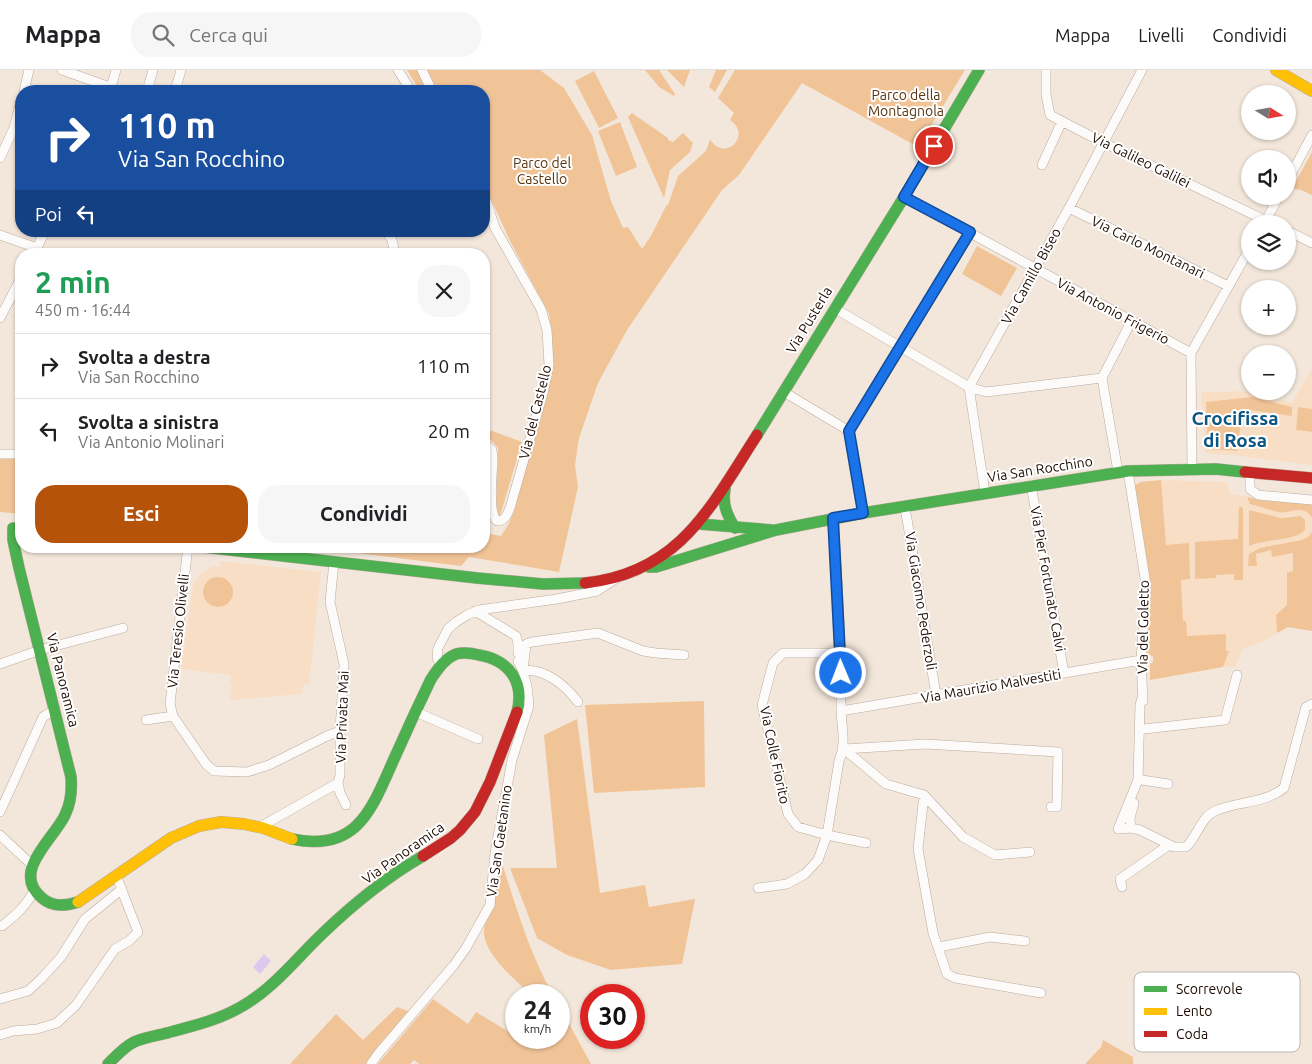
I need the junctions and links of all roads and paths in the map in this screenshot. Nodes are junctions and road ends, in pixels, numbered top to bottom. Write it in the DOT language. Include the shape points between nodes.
graph roads {
  1 [pos="30,70"];
  2 [pos="62,70"];
  3 [pos="116,70"];
  4 [pos="153,70"];
  5 [pos="181,70"];
  6 [pos="398,70"];
  7 [pos="422,70"];
  8 [pos="979,70"];
  9 [pos="1046,70"];
  10 [pos="1142,70"];
  11 [pos="1276,70"];
  12 [pos="26,85"];
  13 [pos="101,85"];
  14 [pos="114,85"];
  15 [pos="149,85"];
  16 [pos="177,85"];
  17 [pos="407,85"];
  18 [pos="429,85"];
  19 [pos="1312,91"];
  20 [pos="1062,121"];
  21 [pos="15,135"];
  22 [pos="1312,135"];
  23 [pos="1104,143"];
  24 [pos="0,158"];
  25 [pos="1042,165"];
  26 [pos="1296,165"];
  27 [pos="904,197"];
  28 [pos="1069,208"];
  29 [pos="490,213"];
  30 [pos="1251,215"];
  31 [pos="490,220"];
  32 [pos="495,228"];
  33 [pos="970,232"];
  34 [pos="0,235"];
  35 [pos="1296,235"];
  36 [pos="1312,243"];
  37 [pos="29,248"];
  38 [pos="1241,264"];
  39 [pos="1036,269"];
  40 [pos="1228,286"];
  41 [pos="15,289"];
  42 [pos="834,308"];
  43 [pos="1,314"];
  44 [pos="1132,320"];
  45 [pos="900,348"];
  46 [pos="1191,352"];
  47 [pos="1102,378"];
  48 [pos="969,387"];
  49 [pos="784,392"];
  50 [pos="849,431"];
  51 [pos="490,448"];
  52 [pos="0,454"];
  53 [pos="15,454"];
  54 [pos="1192,470"];
  55 [pos="1123,471"];
  56 [pos="1250,472"];
  57 [pos="1312,478"];
  58 [pos="726,484"];
  59 [pos="1031,485"];
  60 [pos="985,493"];
  61 [pos="1312,500"];
  62 [pos="905,507"];
  63 [pos="863,513"];
  64 [pos="833,518"];
  65 [pos="699,524"];
  66 [pos="0,526"];
  67 [pos="15,528"];
  68 [pos="735,528"];
  69 [pos="776,530"];
  70 [pos="15,534"];
  71 [pos="15,548"];
  72 [pos="16,553"];
  73 [pos="187,553"];
  74 [pos="256,553"];
  75 [pos="334,562"];
  76 [pos="644,567"];
  77 [pos="621,576"];
  78 [pos="474,610"];
  79 [pos="123,628"];
  80 [pos="40,650"];
  81 [pos="841,654"];
  82 [pos="684,655"];
  83 [pos="1141,660"];
  84 [pos="515,661"];
  85 [pos="0,664"];
  86 [pos="440,665"];
  87 [pos="523,671"];
  88 [pos="1064,673"];
  89 [pos="1237,675"];
  90 [pos="936,695"];
  91 [pos="1142,695"];
  92 [pos="578,702"];
  93 [pos="1312,704"];
  94 [pos="55,709"];
  95 [pos="841,711"];
  96 [pos="416,712"];
  97 [pos="173,716"];
  98 [pos="146,720"];
  99 [pos="1144,729"];
  100 [pos="340,731"];
  101 [pos="478,739"];
  102 [pos="844,749"];
  103 [pos="1142,780"];
  104 [pos="338,782"];
  105 [pos="1168,784"];
  106 [pos="924,795"];
  107 [pos="346,805"];
  108 [pos="1051,807"];
  109 [pos="0,812"];
  110 [pos="260,827"];
  111 [pos="1131,828"];
  112 [pos="0,835"];
  113 [pos="827,835"];
  114 [pos="866,843"];
  115 [pos="1171,846"];
  116 [pos="1030,852"];
  117 [pos="32,865"];
  118 [pos="116,876"];
  119 [pos="1122,887"];
  120 [pos="758,888"];
  121 [pos="35,889"];
  122 [pos="122,889"];
  123 [pos="2,926"];
  124 [pos="1025,941"];
  125 [pos="939,947"];
  126 [pos="1041,993"];
  127 [pos="0,999"];
  128 [pos="0,1035"];
  129 [pos="108,1064"];
  130 [pos="371,1064"];
  1 -- 12 [label="street"];
  2 -- 13 [label="street"];
  3 -- 14 [label="street"];
  4 -- 15 [label="street"];
  5 -- 16 [label="street"];
  6 -- 17 [label="street"];
  7 -- 18 [label="street"];
  8 -- 27 [label="street, Via Pusterla"];
  9 -- 20 [label="street, Via Galileo Galilei" via="1050,115"];
  10 -- 23 [label="street, Via Camillo Biseo"];
  11 -- 19 [label="street"];
  20 -- 23 [label="street, Via Galileo Galilei"];
  20 -- 25 [label="street"];
  21 -- 24 [label="street"];
  22 -- 26 [label="street"];
  23 -- 28 [label="street, Via Camillo Biseo"];
  23 -- 30 [label="street, Via Galileo Galilei"];
  27 -- 33 [label="street, Via Antonio Frigerio"];
  27 -- 42 [label="street, Via Pusterla"];
  28 -- 39 [label="street, Via Camillo Biseo"];
  28 -- 40 [label="street, Via Carlo Montanari"];
  29 -- 32 [label="street, Via del Castello"];
  31 -- 32 [label="street"];
  32 -- 51 [label="street, Via del Castello" via="541,309 547,330 549,365 510,508 501,521 494,518 492,505 494,458"];
  33 -- 39 [label="street, Via Antonio Frigerio"];
  33 -- 45 [label="street"];
  34 -- 37 [label="street"];
  35 -- 36 [label="street"];
  38 -- 40 [label="street"];
  39 -- 44 [label="street, Via Antonio Frigerio"];
  39 -- 48 [label="street, Via Camillo Biseo"];
  40 -- 46 [label="street"];
  41 -- 43 [label="street"];
  42 -- 45 [label="street"];
  42 -- 49 [label="street, Via Pusterla"];
  44 -- 46 [label="street, Via Antonio Frigerio"];
  44 -- 47 [label="street"];
  45 -- 48 [label="street"];
  45 -- 50 [label="street"];
  46 -- 54 [label="street"];
  47 -- 48 [label="street" via="986,392"];
  47 -- 55 [label="street, Via del Goletto"];
  48 -- 60 [label="street"];
  49 -- 50 [label="street"];
  49 -- 58 [label="street, Via Pusterla"];
  50 -- 63 [label="street"];
  52 -- 53 [label="street"];
  54 -- 55 [label="street, Via San Rocchino"];
  54 -- 56 [label="street, Via San Rocchino"];
  55 -- 59 [label="street, Via San Rocchino"];
  55 -- 83 [label="street, Via del Goletto" via="1146,585"];
  56 -- 57 [label="street, Via San Rocchino"];
  56 -- 61 [label="street" via="1250,489 1258,495"];
  58 -- 65 [label="street, Via Pusterla"];
  58 -- 68 [label="street" via="722,500"];
  59 -- 60 [label="street, Via San Rocchino"];
  59 -- 88 [label="street, Via Pier Fortunato Calvi"];
  60 -- 62 [label="street, Via San Rocchino"];
  62 -- 63 [label="street, Via San Rocchino"];
  62 -- 90 [label="street, Via Giacomo Pederzoli"];
  63 -- 64 [label="street, Via San Rocchino"];
  64 -- 69 [label="street, Via San Rocchino"];
  64 -- 81 [label="street"];
  65 -- 68 [label="street, Via San Rocchino"];
  65 -- 76 [label="street, Via Pusterla" via="678,546"];
  66 -- 67 [label="street"];
  68 -- 69 [label="street, Via San Rocchino"];
  69 -- 76 [label="street, Via San Rocchino" via="656,567"];
  70 -- 71 [label="street, Via Panoramica"];
  72 -- 80 [label="street, Via Panoramica"];
  73 -- 97 [label="street, Via Teresio Olivelli" via="170,704"];
  74 -- 75 [label="street"];
  75 -- 77 [label="street" via="557,585"];
  75 -- 100 [label="street, Via Privata Mai" via="330,602 344,664"];
  76 -- 77 [label="street"];
  77 -- 78 [label="street" via="597,591"];
  78 -- 84 [label="street" via="516,636"];
  78 -- 86 [label="street" via="448,629 438,648"];
  79 -- 80 [label="street"];
  80 -- 85 [label="street"];
  80 -- 94 [label="street, Via Panoramica"];
  81 -- 95 [label="street"];
  81 -- 113 [label="street, Via Colle Fiorito" via="783,654 773,663 762,705 788,814 798,827"];
  82 -- 87 [label="street, Via San Gaetanino" via="643,651 598,634 526,644"];
  83 -- 88 [label="street, Via Maurizio Malvestiti"];
  83 -- 91 [label="street, Via del Goletto"];
  84 -- 86 [label="street" via="502,662 462,652"];
  84 -- 87 [label="street"];
  84 -- 129 [label="street, Via Panoramica" via="520,698 515,714 480,805 455,835 389,878 327,929 267,989 239,1008 134,1042"];
  86 -- 96 [label="street"];
  87 -- 92 [label="street" via="531,669 548,676 566,688"];
  87 -- 130 [label="street, Via San Gaetanino" via="529,706 512,760 495,853 490,905 454,965"];
  88 -- 90 [label="street, Via Maurizio Malvestiti"];
  89 -- 99 [label="street" via="1225,720"];
  90 -- 95 [label="street, Via Maurizio Malvestiti"];
  91 -- 99 [label="street, Via del Goletto"];
  91 -- 111 [label="street, Via del Goletto" via="1138,780 1118,829"];
  93 -- 115 [label="street" via="1306,707 1284,788 1275,795 1214,811 1186,847"];
  94 -- 109 [label="street" via="43,717"];
  94 -- 117 [label="street, Via Panoramica" via="73,793 65,817"];
  95 -- 102 [label="street"];
  96 -- 101 [label="street"];
  96 -- 110 [label="street" via="377,797 368,813 349,832 324,842 308,842 278,836"];
  97 -- 98 [label="street"];
  97 -- 100 [label="street" via="206,764 214,771 227,773 247,772 269,765"];
  99 -- 103 [label="street, Via del Goletto"];
  100 -- 104 [label="street, Via Privata Mai"];
  102 -- 106 [label="street" via="886,784"];
  102 -- 108 [label="street" via="925,744 1058,752 1056,807"];
  102 -- 113 [label="street"];
  103 -- 105 [label="street"];
  103 -- 111 [label="street, Via del Goletto" via="1130,818"];
  104 -- 107 [label="street, Via Privata Mai"];
  104 -- 110 [label="street, Via Privata Mai"];
  106 -- 116 [label="street" via="963,837 995,854"];
  106 -- 125 [label="street" via="918,849 933,933"];
  110 -- 118 [label="street" via="227,822 200,826 171,838"];
  111 -- 115 [label="street, Via del Goletto"];
  112 -- 117 [label="street"];
  113 -- 114 [label="street, Via Colle Fiorito"];
  113 -- 120 [label="street" via="818,860 805,874 787,884"];
  115 -- 119 [label="street" via="1120,879"];
  117 -- 121 [label="street" via="31,881"];
  118 -- 121 [label="street" via="81,902 70,905 50,904"];
  118 -- 122 [label="street"];
  121 -- 123 [label="street" via="29,901"];
  122 -- 127 [label="street" via="85,919 61,957 28,991"];
  122 -- 128 [label="street" via="138,932 115,949 76,1005 57,1023"];
  124 -- 125 [label="street" via="990,937"];
  125 -- 126 [label="street" via="948,974 955,978"];
}
